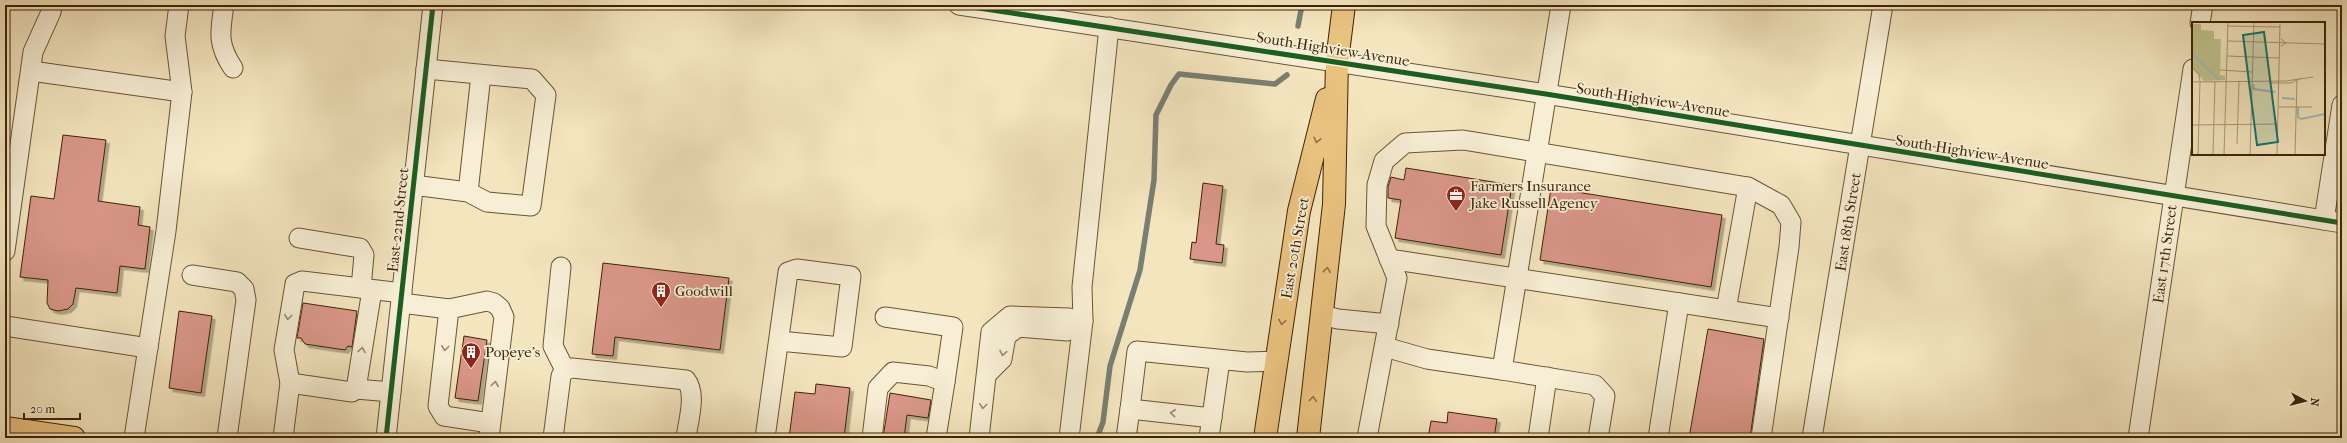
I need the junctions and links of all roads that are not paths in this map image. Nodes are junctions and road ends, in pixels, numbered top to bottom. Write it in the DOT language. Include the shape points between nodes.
graph roads {
  1 [pos="52,5"];
  2 [pos="178,5"];
  3 [pos="224,5"];
  4 [pos="433,5"];
  5 [pos="959,5"];
  6 [pos="1344,5"];
  7 [pos="1561,5"];
  8 [pos="1883,5"];
  9 [pos="2203,5"];
  10 [pos="2200,22"];
  11 [pos="1109,28"];
  12 [pos="1337,62"];
  13 [pos="233,68"];
  14 [pos="426,69"];
  15 [pos="31,72"];
  16 [pos="481,75"];
  17 [pos="2192,76"];
  18 [pos="182,92"];
  19 [pos="1546,94"];
  20 [pos="2342,105"];
  21 [pos="1860,146"];
  22 [pos="1537,152"];
  23 [pos="414,185"];
  24 [pos="1748,187"];
  25 [pos="468,192"];
  26 [pos="2173,196"];
  27 [pos="2333,222"];
  28 [pos="299,238"];
  29 [pos="5,251"];
  30 [pos="1389,259"];
  31 [pos="561,267"];
  32 [pos="192,275"];
  33 [pos="1516,279"];
  34 [pos="366,289"];
  35 [pos="401,298"];
  36 [pos="1679,303"];
  37 [pos="449,309"];
  38 [pos="1726,310"];
  39 [pos="1322,315"];
  40 [pos="885,317"];
  41 [pos="1779,318"];
  42 [pos="1080,321"];
  43 [pos="1389,324"];
  44 [pos="5,326"];
  45 [pos="779,341"];
  46 [pos="1385,347"];
  47 [pos="148,348"];
  48 [pos="1220,360"];
  49 [pos="1276,361"];
  50 [pos="565,370"];
  51 [pos="1502,370"];
  52 [pos="1547,377"];
  53 [pos="945,382"];
  54 [pos="290,383"];
  55 [pos="356,389"];
  56 [pos="391,392"];
  57 [pos="1130,408"];
  58 [pos="1212,418"];
  59 [pos="5,428"];
  60 [pos="489,430"];
  61 [pos="65,437"];
  62 [pos="134,438"];
  63 [pos="227,438"];
  64 [pos="283,438"];
  65 [pos="386,438"];
  66 [pos="553,438"];
  67 [pos="686,438"];
  68 [pos="765,438"];
  69 [pos="872,438"];
  70 [pos="936,438"];
  71 [pos="979,438"];
  72 [pos="1069,438"];
  73 [pos="1126,438"];
  74 [pos="1209,438"];
  75 [pos="1265,438"];
  76 [pos="1308,438"];
  77 [pos="1367,438"];
  78 [pos="1538,438"];
  79 [pos="1598,438"];
  80 [pos="1658,438"];
  81 [pos="1761,438"];
  82 [pos="1812,438"];
  83 [pos="2138,438"];
  1 -- 15 [label="street" via="33,52"];
  2 -- 18 [label="street" via="174,36"];
  3 -- 13 [label="street" via="220,38 224,55"];
  4 -- 14 [label="street, East 22nd Street"];
  5 -- 11 [label="street, South Highview Avenue"];
  6 -- 12 [label="main road, East 20th Street"];
  7 -- 19 [label="street"];
  8 -- 21 [label="street, East 18th Street"];
  9 -- 10 [label="street"];
  11 -- 12 [label="street, South Highview Avenue"];
  11 -- 42 [label="street"];
  12 -- 19 [label="street, South Highview Avenue"];
  39 -- 12 [label="main road, East 20th Street, one-way" via="1334,204"];
  12 -- 49 [label="main road, East 20th Street, one-way" via="1299,211"];
  14 -- 16 [label="street"];
  14 -- 23 [label="street, East 22nd Street"];
  15 -- 18 [label="street"];
  15 -- 29 [label="street"];
  16 -- 25 [label="street"];
  16 -- 25 [label="street" via="532,79 546,95 531,206 487,202"];
  17 -- 26 [label="street, East 17th Street"];
  18 -- 47 [label="street" via="166,231"];
  19 -- 21 [label="street, South Highview Avenue"];
  19 -- 22 [label="street"];
  20 -- 27 [label="street"];
  21 -- 26 [label="street, South Highview Avenue"];
  21 -- 82 [label="street, East 18th Street"];
  22 -- 24 [label="street"];
  22 -- 30 [label="street" via="1462,140 1405,143 1384,161 1377,185 1376,226"];
  22 -- 33 [label="street"];
  23 -- 25 [label="street"];
  23 -- 35 [label="street, East 22nd Street"];
  24 -- 38 [label="street"];
  24 -- 41 [label="street" via="1781,205 1791,222 1790,247"];
  26 -- 27 [label="street, South Highview Avenue"];
  26 -- 83 [label="street, East 17th Street"];
  28 -- 34 [label="street" via="360,248 364,254"];
  30 -- 33 [label="street"];
  30 -- 43 [label="street" via="1397,278"];
  31 -- 50 [label="street" via="552,346"];
  32 -- 63 [label="street" via="237,282 244,289 246,300"];
  33 -- 36 [label="street"];
  33 -- 51 [label="street"];
  34 -- 35 [label="street"];
  34 -- 54 [label="street, one-way" via="302,281 294,284 284,350"];
  55 -- 34 [label="street, one-way"];
  35 -- 37 [label="street"];
  35 -- 56 [label="street, East 22nd Street"];
  36 -- 38 [label="street"];
  36 -- 80 [label="street"];
  37 -- 60 [label="street, one-way" via="438,406 444,416"];
  60 -- 37 [label="street, one-way" via="504,317 500,308 487,301"];
  38 -- 41 [label="street"];
  39 -- 43 [label="street" via="1338,320"];
  76 -- 39 [label="main road, East 20th Street, one-way"];
  40 -- 53 [label="street" via="953,327"];
  41 -- 81 [label="street"];
  42 -- 71 [label="street, one-way" via="1068,318 1010,316 991,332"];
  42 -- 72 [label="street"];
  43 -- 46 [label="street"];
  44 -- 47 [label="street"];
  45 -- 45 [label="street" via="788,272 797,269 851,276 842,347"];
  45 -- 68 [label="street"];
  46 -- 51 [label="street" via="1426,359"];
  46 -- 77 [label="street"];
  47 -- 62 [label="street"];
  48 -- 49 [label="street"];
  48 -- 57 [label="street" via="1137,351"];
  48 -- 58 [label="street"];
  49 -- 75 [label="main road, East 20th Street"];
  50 -- 66 [label="street"];
  50 -- 67 [label="street" via="572,368 686,380 690,385 691,394"];
  51 -- 52 [label="street"];
  52 -- 78 [label="street"];
  52 -- 79 [label="street" via="1595,385 1605,396"];
  53 -- 69 [label="street" via="929,376 893,372 878,388"];
  53 -- 70 [label="street"];
  54 -- 55 [label="street" via="352,392"];
  54 -- 64 [label="street"];
  55 -- 56 [label="street"];
  56 -- 65 [label="street, East 22nd Street"];
  58 -- 57 [label="street, one-way"];
  57 -- 73 [label="street"];
  58 -- 74 [label="street"];
  59 -- 61 [label="main road"];
}
